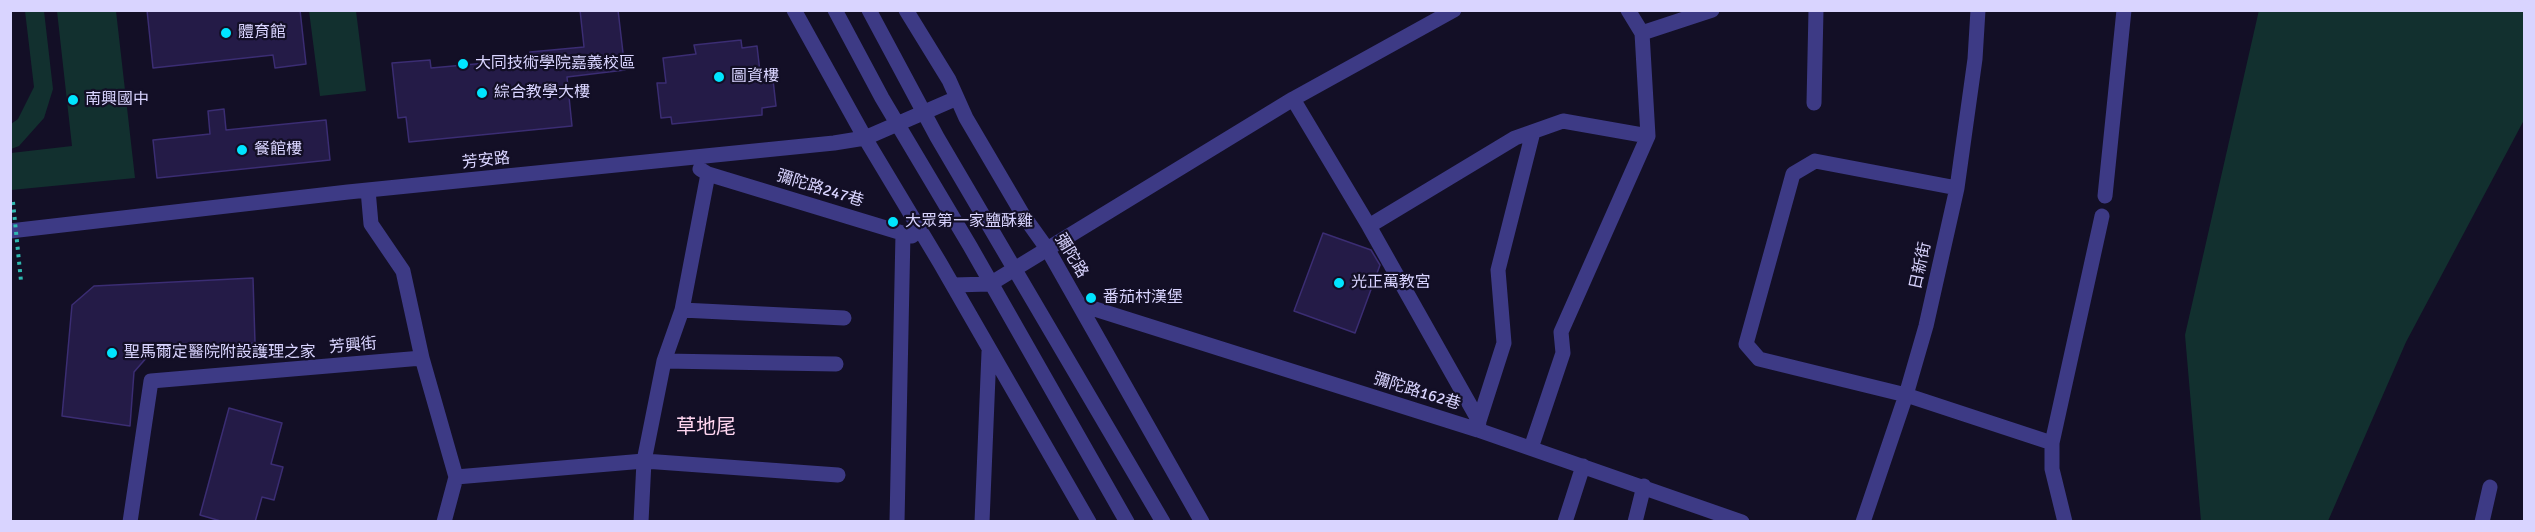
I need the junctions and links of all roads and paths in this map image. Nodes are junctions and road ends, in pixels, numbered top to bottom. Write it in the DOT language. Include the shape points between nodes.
graph roads {
  1 [pos="794,10"];
  2 [pos="835,10"];
  3 [pos="869,10"];
  4 [pos="906,10"];
  5 [pos="1455,10"];
  6 [pos="1628,10"];
  7 [pos="1712,10"];
  8 [pos="1816,10"];
  9 [pos="1978,10"];
  10 [pos="2124,10"];
  11 [pos="1642,33"];
  12 [pos="957,98"];
  13 [pos="1293,99"];
  14 [pos="1814,103"];
  15 [pos="923,112"];
  16 [pos="898,124"];
  17 [pos="1533,132"];
  18 [pos="1648,136"];
  19 [pos="865,138"];
  20 [pos="683,159"];
  21 [pos="708,174"];
  22 [pos="1957,188"];
  23 [pos="368,190"];
  24 [pos="2105,196"];
  25 [pos="13,202"];
  26 [pos="2102,216"];
  27 [pos="1369,226"];
  28 [pos="10,231"];
  29 [pos="903,233"];
  30 [pos="1048,250"];
  31 [pos="940,263"];
  32 [pos="1015,270"];
  33 [pos="21,281"];
  34 [pos="990,284"];
  35 [pos="953,285"];
  36 [pos="1078,304"];
  37 [pos="682,310"];
  38 [pos="844,318"];
  39 [pos="989,352"];
  40 [pos="422,358"];
  41 [pos="664,361"];
  42 [pos="836,364"];
  43 [pos="1906,395"];
  44 [pos="1478,425"];
  45 [pos="2052,443"];
  46 [pos="1531,448"];
  47 [pos="644,460"];
  48 [pos="1583,466"];
  49 [pos="838,475"];
  50 [pos="456,477"];
  51 [pos="1644,486"];
  52 [pos="2490,488"];
  53 [pos="1721,518"];
  54 [pos="130,522"];
  55 [pos="444,522"];
  56 [pos="641,522"];
  57 [pos="897,522"];
  58 [pos="982,522"];
  59 [pos="1089,522"];
  60 [pos="1127,522"];
  61 [pos="1162,522"];
  62 [pos="1202,522"];
  63 [pos="1565,522"];
  64 [pos="1635,522"];
  65 [pos="1742,522"];
  66 [pos="1863,522"];
  67 [pos="2065,522"];
  68 [pos="2482,522"];
  1 -- 19 [label="street"];
  2 -- 16 [label="street"];
  3 -- 15 [label="street"];
  4 -- 12 [label="street, 彌陀路"];
  5 -- 13 [label="street"];
  6 -- 11 [label="street"];
  7 -- 11 [label="street"];
  8 -- 14 [label="street"];
  9 -- 22 [label="street, 日新街" via="1976,59"];
  10 -- 24 [label="street"];
  11 -- 18 [label="street"];
  12 -- 15 [label="street, 芳安路"];
  12 -- 30 [label="street, 彌陀路" via="1023,215"];
  13 -- 27 [label="street"];
  13 -- 30 [label="street"];
  15 -- 16 [label="street, 芳安路"];
  15 -- 32 [label="street"];
  16 -- 19 [label="street, 芳安路"];
  16 -- 34 [label="street"];
  17 -- 18 [label="street" via="1563,121"];
  17 -- 27 [label="street" via="1515,138"];
  17 -- 44 [label="street" via="1498,270 1504,343"];
  18 -- 46 [label="street" via="1561,332 1563,353"];
  19 -- 20 [label="street, 芳安路"];
  19 -- 31 [label="street"];
  20 -- 21 [label="street, 彌陀路247巷"];
  20 -- 23 [label="street, 芳安路"];
  21 -- 29 [label="street, 彌陀路247巷"];
  21 -- 37 [label="street"];
  22 -- 43 [label="street, 日新街"];
  22 -- 43 [label="street" via="1815,161 1793,174 1746,344 1759,359"];
  23 -- 28 [label="street, 芳安路"];
  23 -- 40 [label="street" via="370,224 403,271"];
  25 -- 33 [label="path, bridge"];
  26 -- 45 [label="street"];
  27 -- 44 [label="street"];
  29 -- 31 [label="street, 彌陀路247巷"];
  29 -- 57 [label="street"];
  30 -- 32 [label="street"];
  30 -- 36 [label="street, 彌陀路"];
  31 -- 35 [label="street"];
  32 -- 34 [label="street"];
  32 -- 61 [label="street"];
  34 -- 35 [label="street"];
  34 -- 60 [label="street"];
  35 -- 39 [label="street"];
  36 -- 44 [label="street, 彌陀路162巷"];
  36 -- 62 [label="street, 彌陀路"];
  37 -- 38 [label="street"];
  37 -- 41 [label="street"];
  39 -- 58 [label="street"];
  39 -- 59 [label="street"];
  40 -- 50 [label="street"];
  40 -- 54 [label="street, 芳興街" via="151,381"];
  41 -- 42 [label="street"];
  41 -- 47 [label="street"];
  43 -- 45 [label="street"];
  43 -- 66 [label="street, 日新街"];
  44 -- 46 [label="street, 彌陀路162巷"];
  45 -- 67 [label="street" via="2052,469"];
  46 -- 48 [label="street, 彌陀路162巷"];
  47 -- 49 [label="street"];
  47 -- 50 [label="street"];
  47 -- 56 [label="street"];
  48 -- 51 [label="street, 彌陀路162巷"];
  48 -- 63 [label="street"];
  50 -- 55 [label="street"];
  51 -- 53 [label="street, 彌陀路162巷"];
  51 -- 64 [label="street"];
  52 -- 68 [label="street"];
  53 -- 65 [label="street, 彌陀路162巷"];
}
